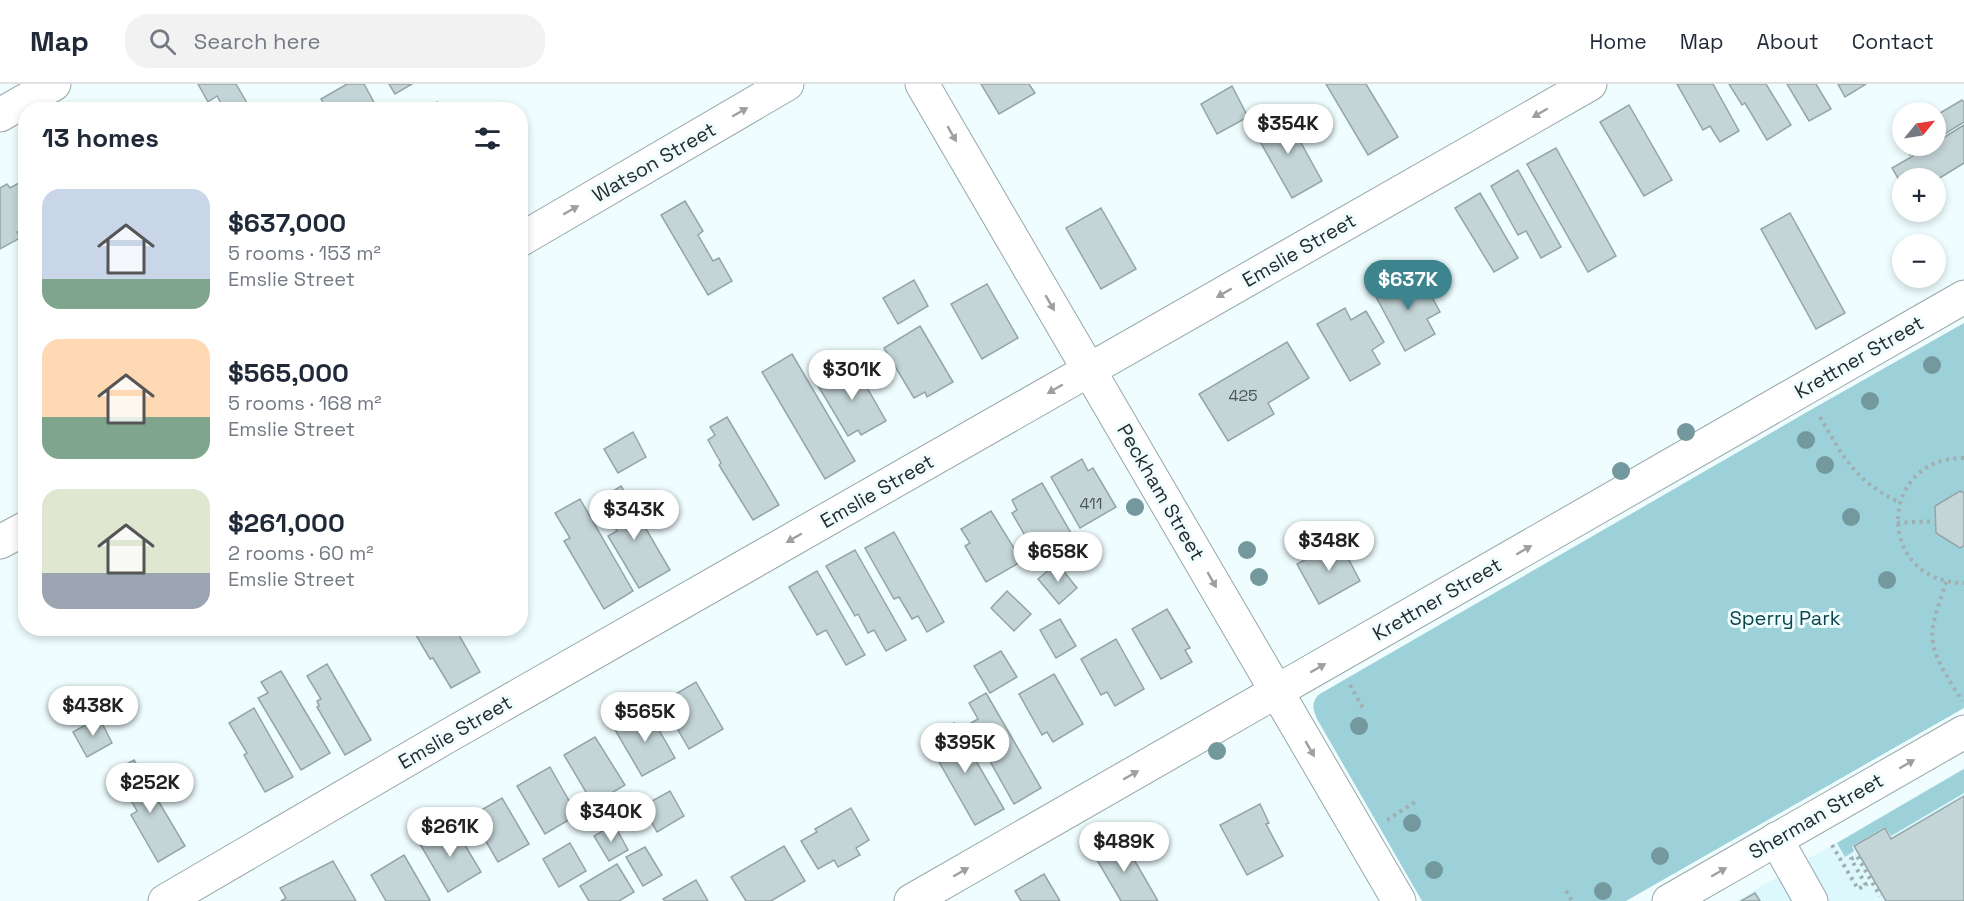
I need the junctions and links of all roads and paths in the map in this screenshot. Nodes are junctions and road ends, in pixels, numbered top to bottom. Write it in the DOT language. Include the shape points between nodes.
graph roads {
  1 [pos="54,84"];
  2 [pos="788,84"];
  3 [pos="922,84"];
  4 [pos="1590,84"];
  5 [pos="23,102"];
  6 [pos="18,105"];
  7 [pos="0,115"];
  8 [pos="528,235"];
  9 [pos="1964,297"];
  10 [pos="1089,370"];
  11 [pos="1804,389"];
  12 [pos="1964,458"];
  13 [pos="1899,502"];
  14 [pos="1936,521"];
  15 [pos="1897,522"];
  16 [pos="18,532"];
  17 [pos="0,542"];
  18 [pos="1946,582"];
  19 [pos="1964,583"];
  20 [pos="1277,691"];
  21 [pos="1964,704"];
  22 [pos="1964,732"];
  23 [pos="1415,802"];
  24 [pos="1816,817"];
  25 [pos="1386,820"];
  26 [pos="1776,839"];
  27 [pos="1566,891"];
  28 [pos="1880,896"];
  29 [pos="165,901"];
  30 [pos="911,901"];
  31 [pos="1399,901"];
  32 [pos="1572,901"];
  33 [pos="1669,901"];
  34 [pos="1812,901"];
  1 -- 5 [label="street"];
  8 -- 2 [label="street, Watson Street, one-way"];
  3 -- 10 [label="street, Peckham Street, one-way"];
  4 -- 10 [label="street, Emslie Street, one-way"];
  6 -- 7 [label="street"];
  9 -- 11 [label="street, Krettner Street"];
  10 -- 20 [label="street, Peckham Street, one-way"];
  10 -- 29 [label="street, Emslie Street, one-way" via="446,736"];
  11 -- 13 [label="path" via="1848,464 1881,494"];
  20 -- 11 [label="street, Krettner Street, one-way"];
  12 -- 13 [label="path" via="1928,466 1911,481"];
  13 -- 15 [label="path"];
  14 -- 15 [label="path"];
  15 -- 18 [label="path" via="1900,540 1911,559 1926,574"];
  16 -- 17 [label="street"];
  18 -- 19 [label="path"];
  18 -- 21 [label="path" via="1932,640"];
  30 -- 20 [label="street, Krettner Street, one-way"];
  20 -- 31 [label="street, Peckham Street, one-way"];
  24 -- 22 [label="street, Sherman Street, one-way"];
  23 -- 25 [label="path"];
  24 -- 26 [label="street, Sherman Street"];
  24 -- 28 [label="path" via="1858,889 1866,885 1851,859 1857,856"];
  33 -- 26 [label="street, Sherman Street, one-way"];
  26 -- 34 [label="street"];
  27 -- 32 [label="path"];
}
